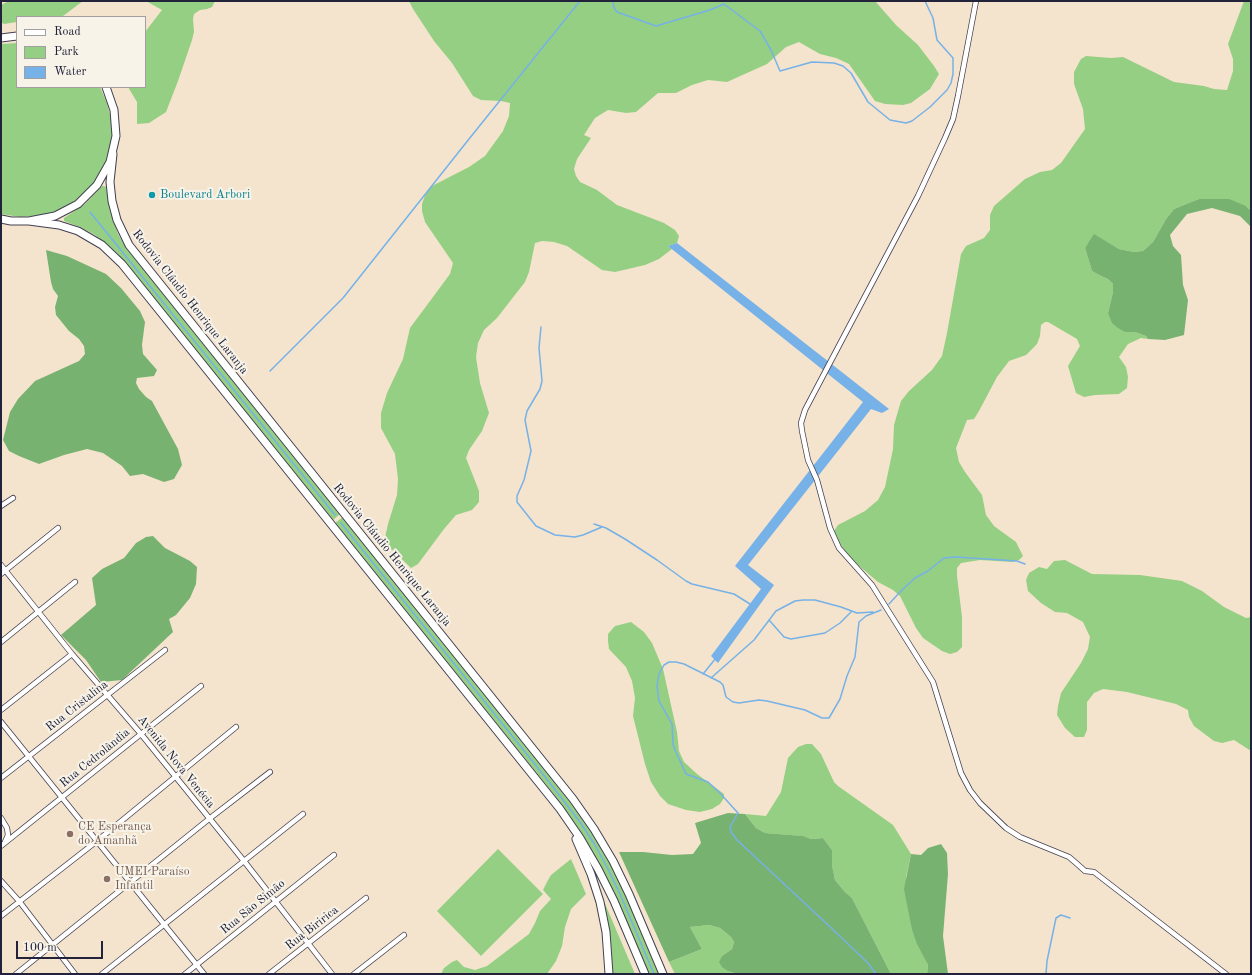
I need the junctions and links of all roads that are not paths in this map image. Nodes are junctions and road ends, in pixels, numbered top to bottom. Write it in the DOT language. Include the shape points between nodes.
graph roads {
  1 [pos="976,1"];
  2 [pos="16,36"];
  3 [pos="1,38"];
  4 [pos="106,88"];
  5 [pos="113,154"];
  6 [pos="1,219"];
  7 [pos="29,221"];
  8 [pos="13,498"];
  9 [pos="1,506"];
  10 [pos="58,528"];
  11 [pos="1,565"];
  12 [pos="6,570"];
  13 [pos="1,574"];
  14 [pos="76,582"];
  15 [pos="38,612"];
  16 [pos="1,642"];
  17 [pos="165,650"];
  18 [pos="72,654"];
  19 [pos="201,686"];
  20 [pos="107,694"];
  21 [pos="1,710"];
  22 [pos="1,722"];
  23 [pos="236,727"];
  24 [pos="141,734"];
  25 [pos="28,756"];
  26 [pos="270,772"];
  27 [pos="175,777"];
  28 [pos="1,778"];
  29 [pos="549,795"];
  30 [pos="61,798"];
  31 [pos="304,814"];
  32 [pos="1,818"];
  33 [pos="209,819"];
  34 [pos="97,841"];
  35 [pos="2,845"];
  36 [pos="334,856"];
  37 [pos="244,861"];
  38 [pos="1,881"];
  39 [pos="130,882"];
  40 [pos="366,898"];
  41 [pos="19,901"];
  42 [pos="275,902"];
  43 [pos="1,916"];
  44 [pos="164,924"];
  45 [pos="404,934"];
  46 [pos="308,944"];
  47 [pos="52,945"];
  48 [pos="197,965"];
  49 [pos="16,974"];
  50 [pos="75,974"];
  51 [pos="102,974"];
  52 [pos="185,974"];
  53 [pos="204,974"];
  54 [pos="269,974"];
  55 [pos="332,974"];
  56 [pos="354,974"];
  57 [pos="609,974"];
  58 [pos="645,974"];
  59 [pos="663,974"];
  60 [pos="1226,974"];
  1 -- 60 [label="street" via="953,119 918,196 805,410 801,423 808,460 817,480 830,528 842,554 872,585 933,682 961,773 980,803 1006,828 1033,843 1069,857 1085,871 1094,872"];
  2 -- 3 [label="main road"];
  4 -- 5 [label="main road" via="116,119"];
  5 -- 7 [label="main road" via="102,178 92,192 78,204 55,216"];
  5 -- 59 [label="main road, Rodovia Cláudio Henrique Laranja" via="110,182 112,201 120,228 132,249 573,799 613,861"];
  6 -- 7 [label="main road"];
  7 -- 29 [label="main road" via="54,224 78,231 116,257"];
  8 -- 9 [label="street"];
  10 -- 12 [label="street"];
  11 -- 12 [label="street, Avenida Nova Venécia"];
  12 -- 13 [label="street"];
  12 -- 15 [label="street, Avenida Nova Venécia"];
  14 -- 15 [label="street"];
  15 -- 16 [label="street"];
  15 -- 18 [label="street, Avenida Nova Venécia"];
  17 -- 20 [label="street, Rua Cristalina"];
  18 -- 20 [label="street, Avenida Nova Venécia"];
  18 -- 21 [label="street"];
  19 -- 24 [label="street, Rua Cedrolândia"];
  20 -- 24 [label="street, Avenida Nova Venécia"];
  20 -- 25 [label="street, Rua Cristalina"];
  22 -- 25 [label="street"];
  23 -- 27 [label="street"];
  24 -- 27 [label="street, Avenida Nova Venécia"];
  24 -- 30 [label="street, Rua Cedrolândia"];
  25 -- 28 [label="street, Rua Cristalina"];
  25 -- 30 [label="street"];
  26 -- 33 [label="street"];
  27 -- 33 [label="street, Avenida Nova Venécia"];
  27 -- 34 [label="street"];
  29 -- 57 [label="main road" via="573,833 591,874 603,917"];
  29 -- 58 [label="main road" via="598,868"];
  30 -- 34 [label="street"];
  30 -- 35 [label="street, Rua Cedrolândia"];
  31 -- 37 [label="street"];
  32 -- 35 [label="street" via="8,831"];
  33 -- 37 [label="street, Avenida Nova Venécia"];
  33 -- 39 [label="street"];
  34 -- 39 [label="street"];
  34 -- 41 [label="street"];
  36 -- 42 [label="street, Rua São Simão"];
  37 -- 42 [label="street, Avenida Nova Venécia"];
  37 -- 44 [label="street"];
  38 -- 41 [label="street"];
  39 -- 44 [label="street"];
  39 -- 47 [label="street"];
  40 -- 46 [label="street, Rua Biririca"];
  41 -- 43 [label="street"];
  41 -- 47 [label="street"];
  42 -- 46 [label="street, Avenida Nova Venécia"];
  42 -- 48 [label="street, Rua São Simão"];
  44 -- 48 [label="street"];
  44 -- 51 [label="street"];
  45 -- 56 [label="street"];
  46 -- 54 [label="street, Rua Biririca"];
  46 -- 55 [label="street, Avenida Nova Venécia"];
  47 -- 49 [label="street"];
  47 -- 50 [label="street"];
  48 -- 52 [label="street, Rua São Simão"];
  48 -- 53 [label="street"];
}
